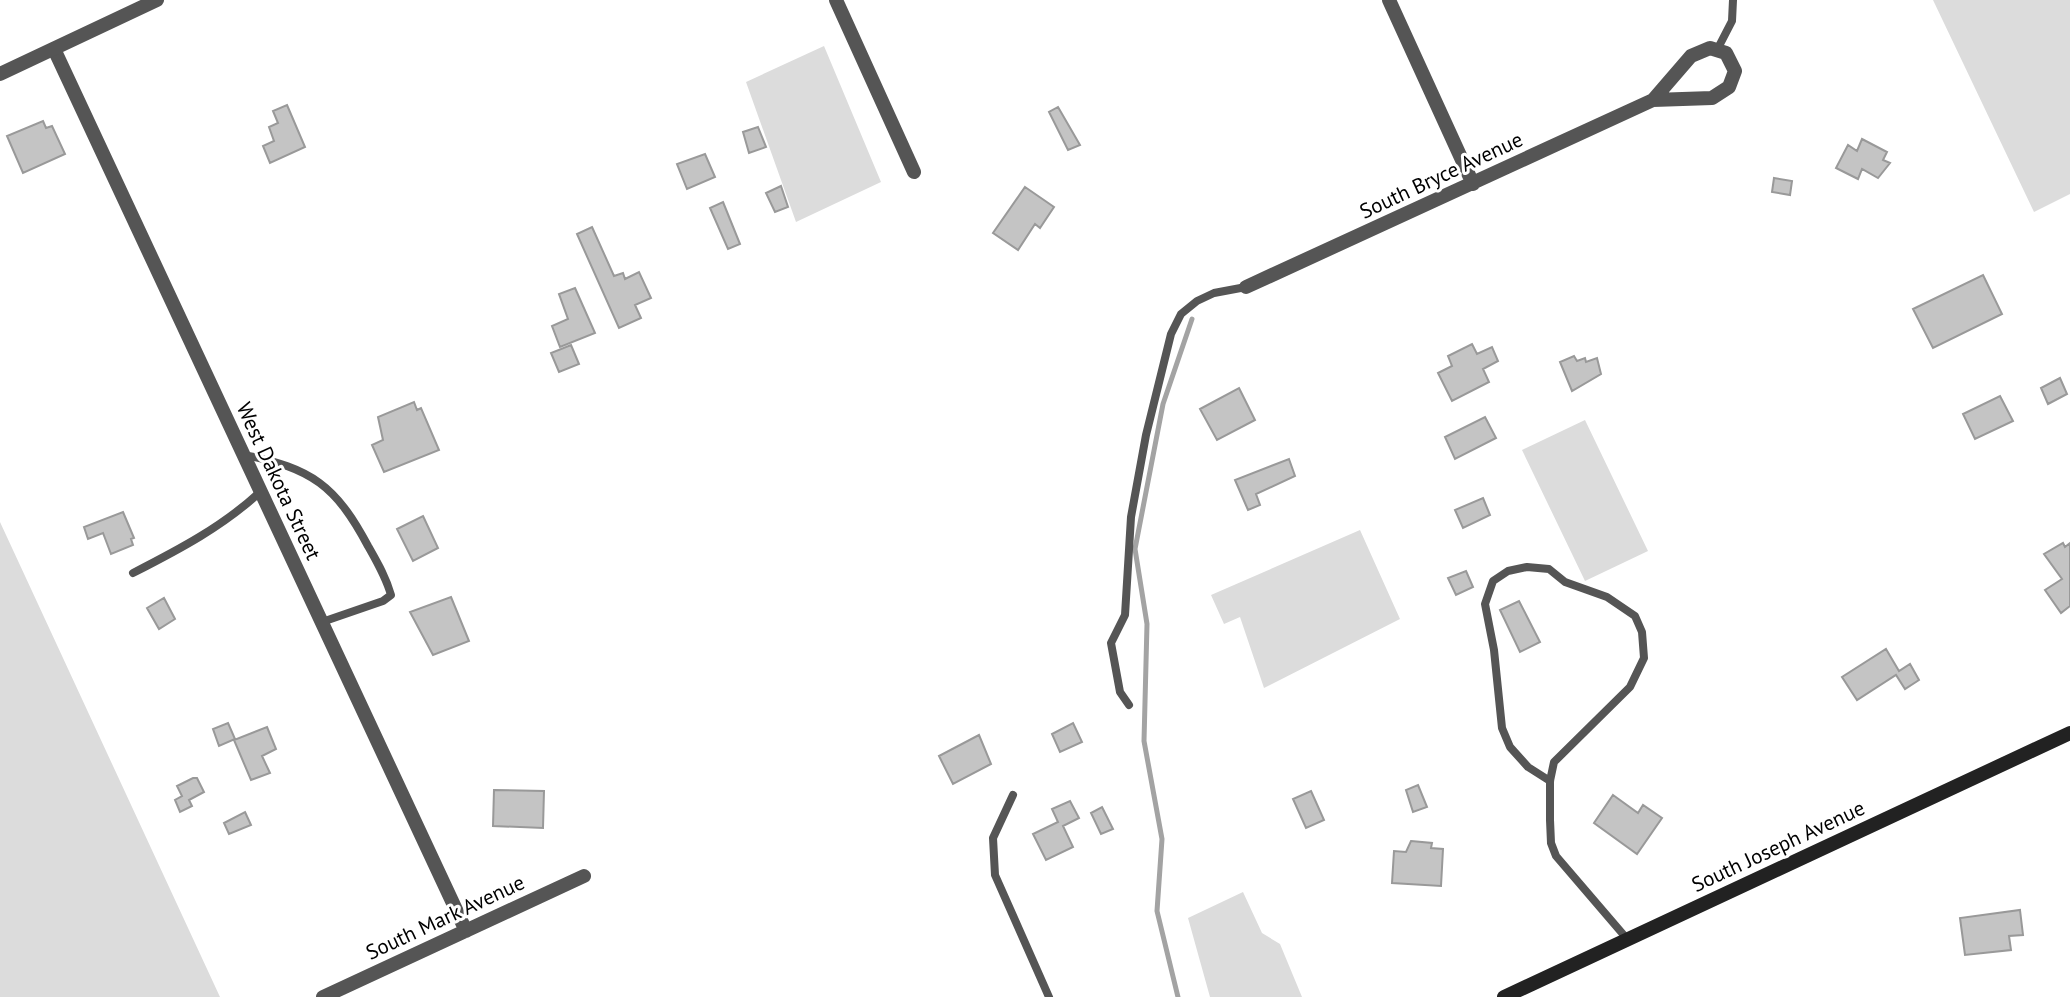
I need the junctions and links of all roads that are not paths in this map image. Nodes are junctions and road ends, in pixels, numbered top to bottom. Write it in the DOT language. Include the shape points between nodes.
graph roads {
  1 [pos="157,0"];
  2 [pos="836,0"];
  3 [pos="1389,0"];
  4 [pos="1732,0"];
  5 [pos="54,49"];
  6 [pos="1717,50"];
  7 [pos="0,74"];
  8 [pos="1653,100"];
  9 [pos="914,172"];
  10 [pos="1473,184"];
  11 [pos="1247,287"];
  12 [pos="244,455"];
  13 [pos="261,491"];
  14 [pos="133,573"];
  15 [pos="322,622"];
  16 [pos="1129,705"];
  17 [pos="2070,733"];
  18 [pos="1550,781"];
  19 [pos="1013,795"];
  20 [pos="584,876"];
  21 [pos="467,931"];
  22 [pos="1628,940"];
  23 [pos="323,997"];
  24 [pos="1049,997"];
  25 [pos="1504,997"];
  1 -- 5 [label="street"];
  2 -- 9 [label="street"];
  3 -- 10 [label="street"];
  4 -- 6 [label="lane" via="1732,21"];
  5 -- 7 [label="street"];
  5 -- 12 [label="street, West Dakota Street"];
  6 -- 8 [label="street, South Bryce Avenue" via="1710,48 1691,56"];
  6 -- 8 [label="street, South Bryce Avenue" via="1726,53 1735,71 1729,87 1712,98"];
  8 -- 10 [label="street, South Bryce Avenue"];
  10 -- 11 [label="street, South Bryce Avenue"];
  11 -- 16 [label="lane" via="1197,301 1181,314 1171,334 1131,517 1125,615 1111,643 1120,692"];
  12 -- 13 [label="street, West Dakota Street"];
  12 -- 15 [label="lane" via="278,462 326,485 349,509 386,579 390,595 383,601"];
  13 -- 14 [label="lane" via="209,531"];
  13 -- 15 [label="street, West Dakota Street"];
  15 -- 21 [label="street, West Dakota Street"];
  17 -- 22 [label="main road, South Joseph Avenue"];
  18 -- 18 [label="lane" via="1554,762 1630,687 1644,657 1642,632 1635,616 1607,597 1565,582 1549,569 1527,567 1508,571 1493,581 1485,604 1502,728 1510,747 1528,767"];
  18 -- 22 [label="lane" via="1551,844 1556,856"];
  19 -- 24 [label="lane" via="993,838 995,875"];
  20 -- 21 [label="street, South Mark Avenue"];
  21 -- 23 [label="street, South Mark Avenue"];
  22 -- 25 [label="main road, South Joseph Avenue"];
}
